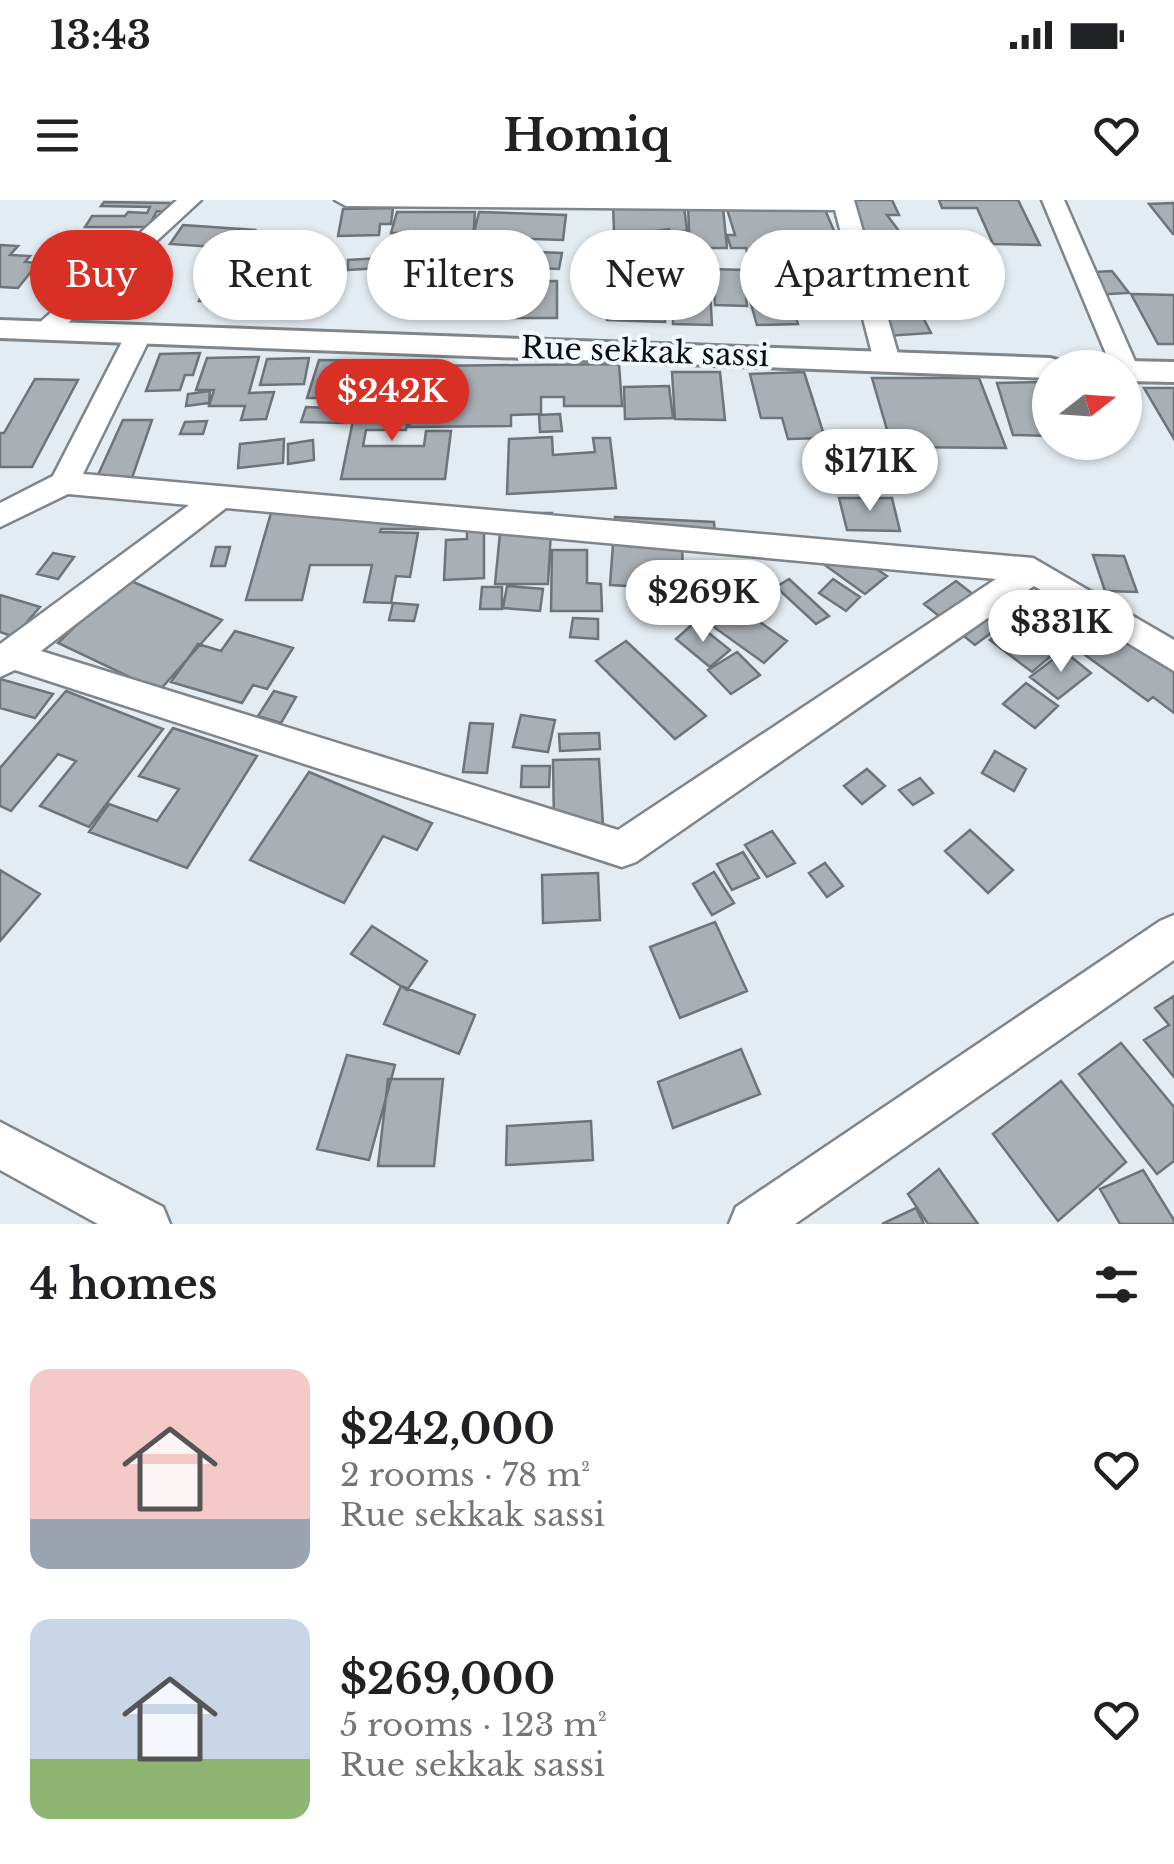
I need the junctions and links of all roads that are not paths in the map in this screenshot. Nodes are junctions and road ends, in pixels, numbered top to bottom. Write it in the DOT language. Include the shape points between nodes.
graph roads {
  1 [pos="190,200"];
  2 [pos="346,200"];
  3 [pos="1053,200"];
  4 [pos="843,202"];
  5 [pos="0,328"];
  6 [pos="46,330"];
  7 [pos="139,334"];
  8 [pos="1117,350"];
  9 [pos="887,361"];
  10 [pos="1032,367"];
  11 [pos="1142,370"];
  12 [pos="1174,372"];
  13 [pos="64,483"];
  14 [pos="223,495"];
  15 [pos="0,516"];
  16 [pos="1032,570"];
  17 [pos="1174,657"];
  18 [pos="5,659"];
  19 [pos="1174,935"];
  20 [pos="0,1144"];
  21 [pos="146,1224"];
  22 [pos="752,1224"];
  1 -- 6 [label="street"];
  2 -- 4 [label="street"];
  3 -- 8 [label="street"];
  4 -- 9 [label="street"];
  5 -- 6 [label="street, Rue sekkak sassi"];
  6 -- 7 [label="street, Rue sekkak sassi"];
  7 -- 9 [label="street, Rue sekkak sassi"];
  7 -- 13 [label="street"];
  9 -- 10 [label="street, Rue sekkak sassi"];
  11 -- 12 [label="street"];
  13 -- 14 [label="street"];
  13 -- 15 [label="street"];
  14 -- 16 [label="street"];
  14 -- 18 [label="street"];
  16 -- 17 [label="street"];
  16 -- 18 [label="street" via="622,849"];
  19 -- 22 [label="street"];
  20 -- 21 [label="street"];
}
